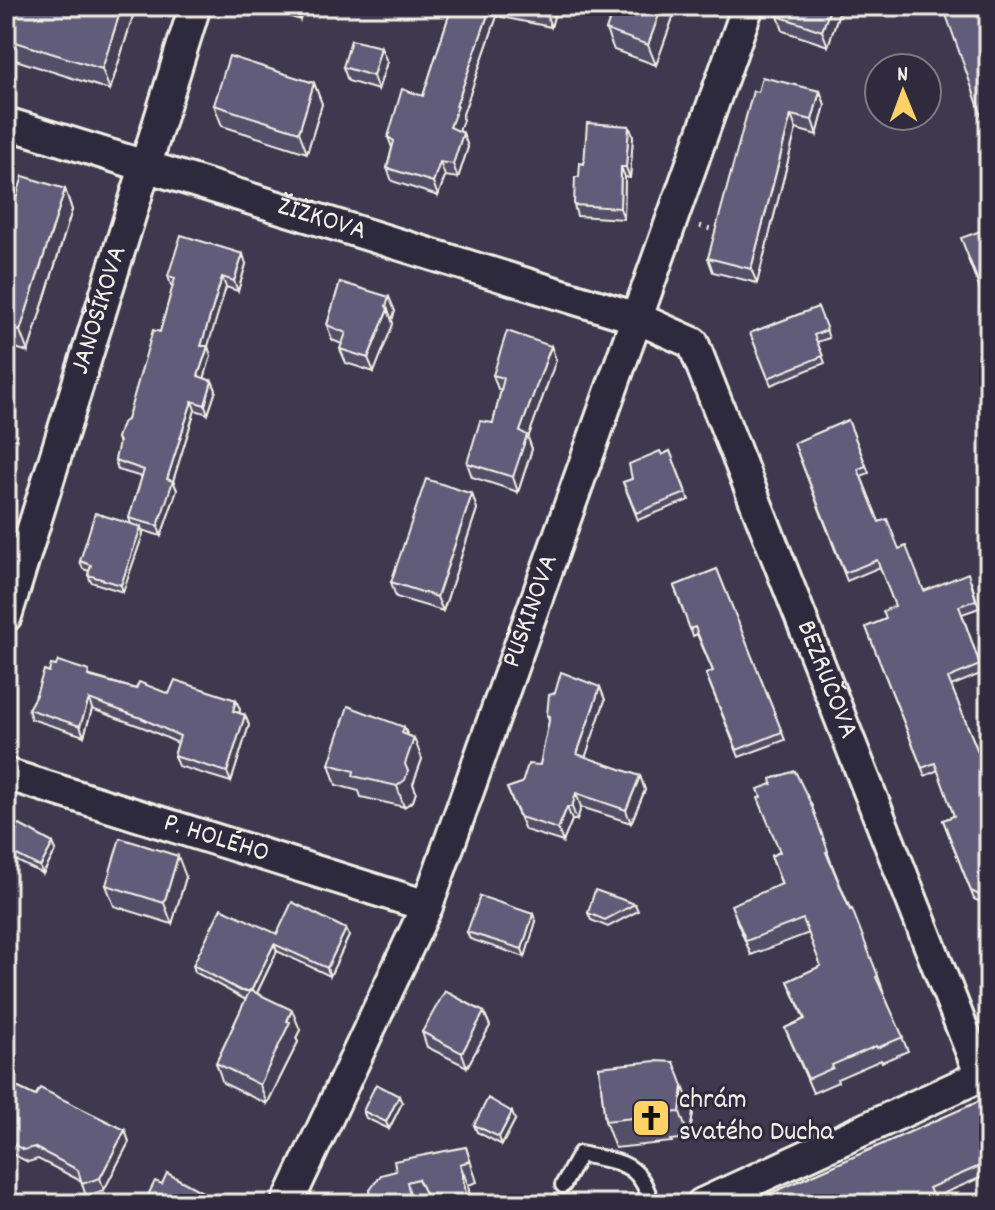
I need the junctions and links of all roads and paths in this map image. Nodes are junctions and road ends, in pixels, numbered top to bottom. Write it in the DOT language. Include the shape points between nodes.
graph roads {
  1 [pos="195,6"];
  2 [pos="748,6"];
  3 [pos="6,123"];
  4 [pos="147,165"];
  5 [pos="695,224"];
  6 [pos="722,233"];
  7 [pos="637,318"];
  8 [pos="6,616"];
  9 [pos="6,774"];
  10 [pos="427,906"];
  11 [pos="985,1074"];
  12 [pos="563,1185"];
  13 [pos="287,1204"];
  14 [pos="651,1204"];
  15 [pos="702,1204"];
  1 -- 4 [label="street, JANOŠÍKOVA"];
  2 -- 7 [label="street, PUŠKINOVA"];
  3 -- 4 [label="street, ŽIŽKOVA"];
  4 -- 7 [label="street, ŽIŽKOVA"];
  4 -- 8 [label="street, JANOŠÍKOVA"];
  5 -- 6 [label="path"];
  7 -- 10 [label="street, PUŠKINOVA"];
  7 -- 11 [label="street, BEZRUČOVA" via="693,343"];
  9 -- 10 [label="street, P. HOLÉHO"];
  10 -- 13 [label="street, PUŠKINOVA"];
  11 -- 15 [label="street"];
  12 -- 14 [label="lane" via="580,1154 632,1168 647,1187"];
}
